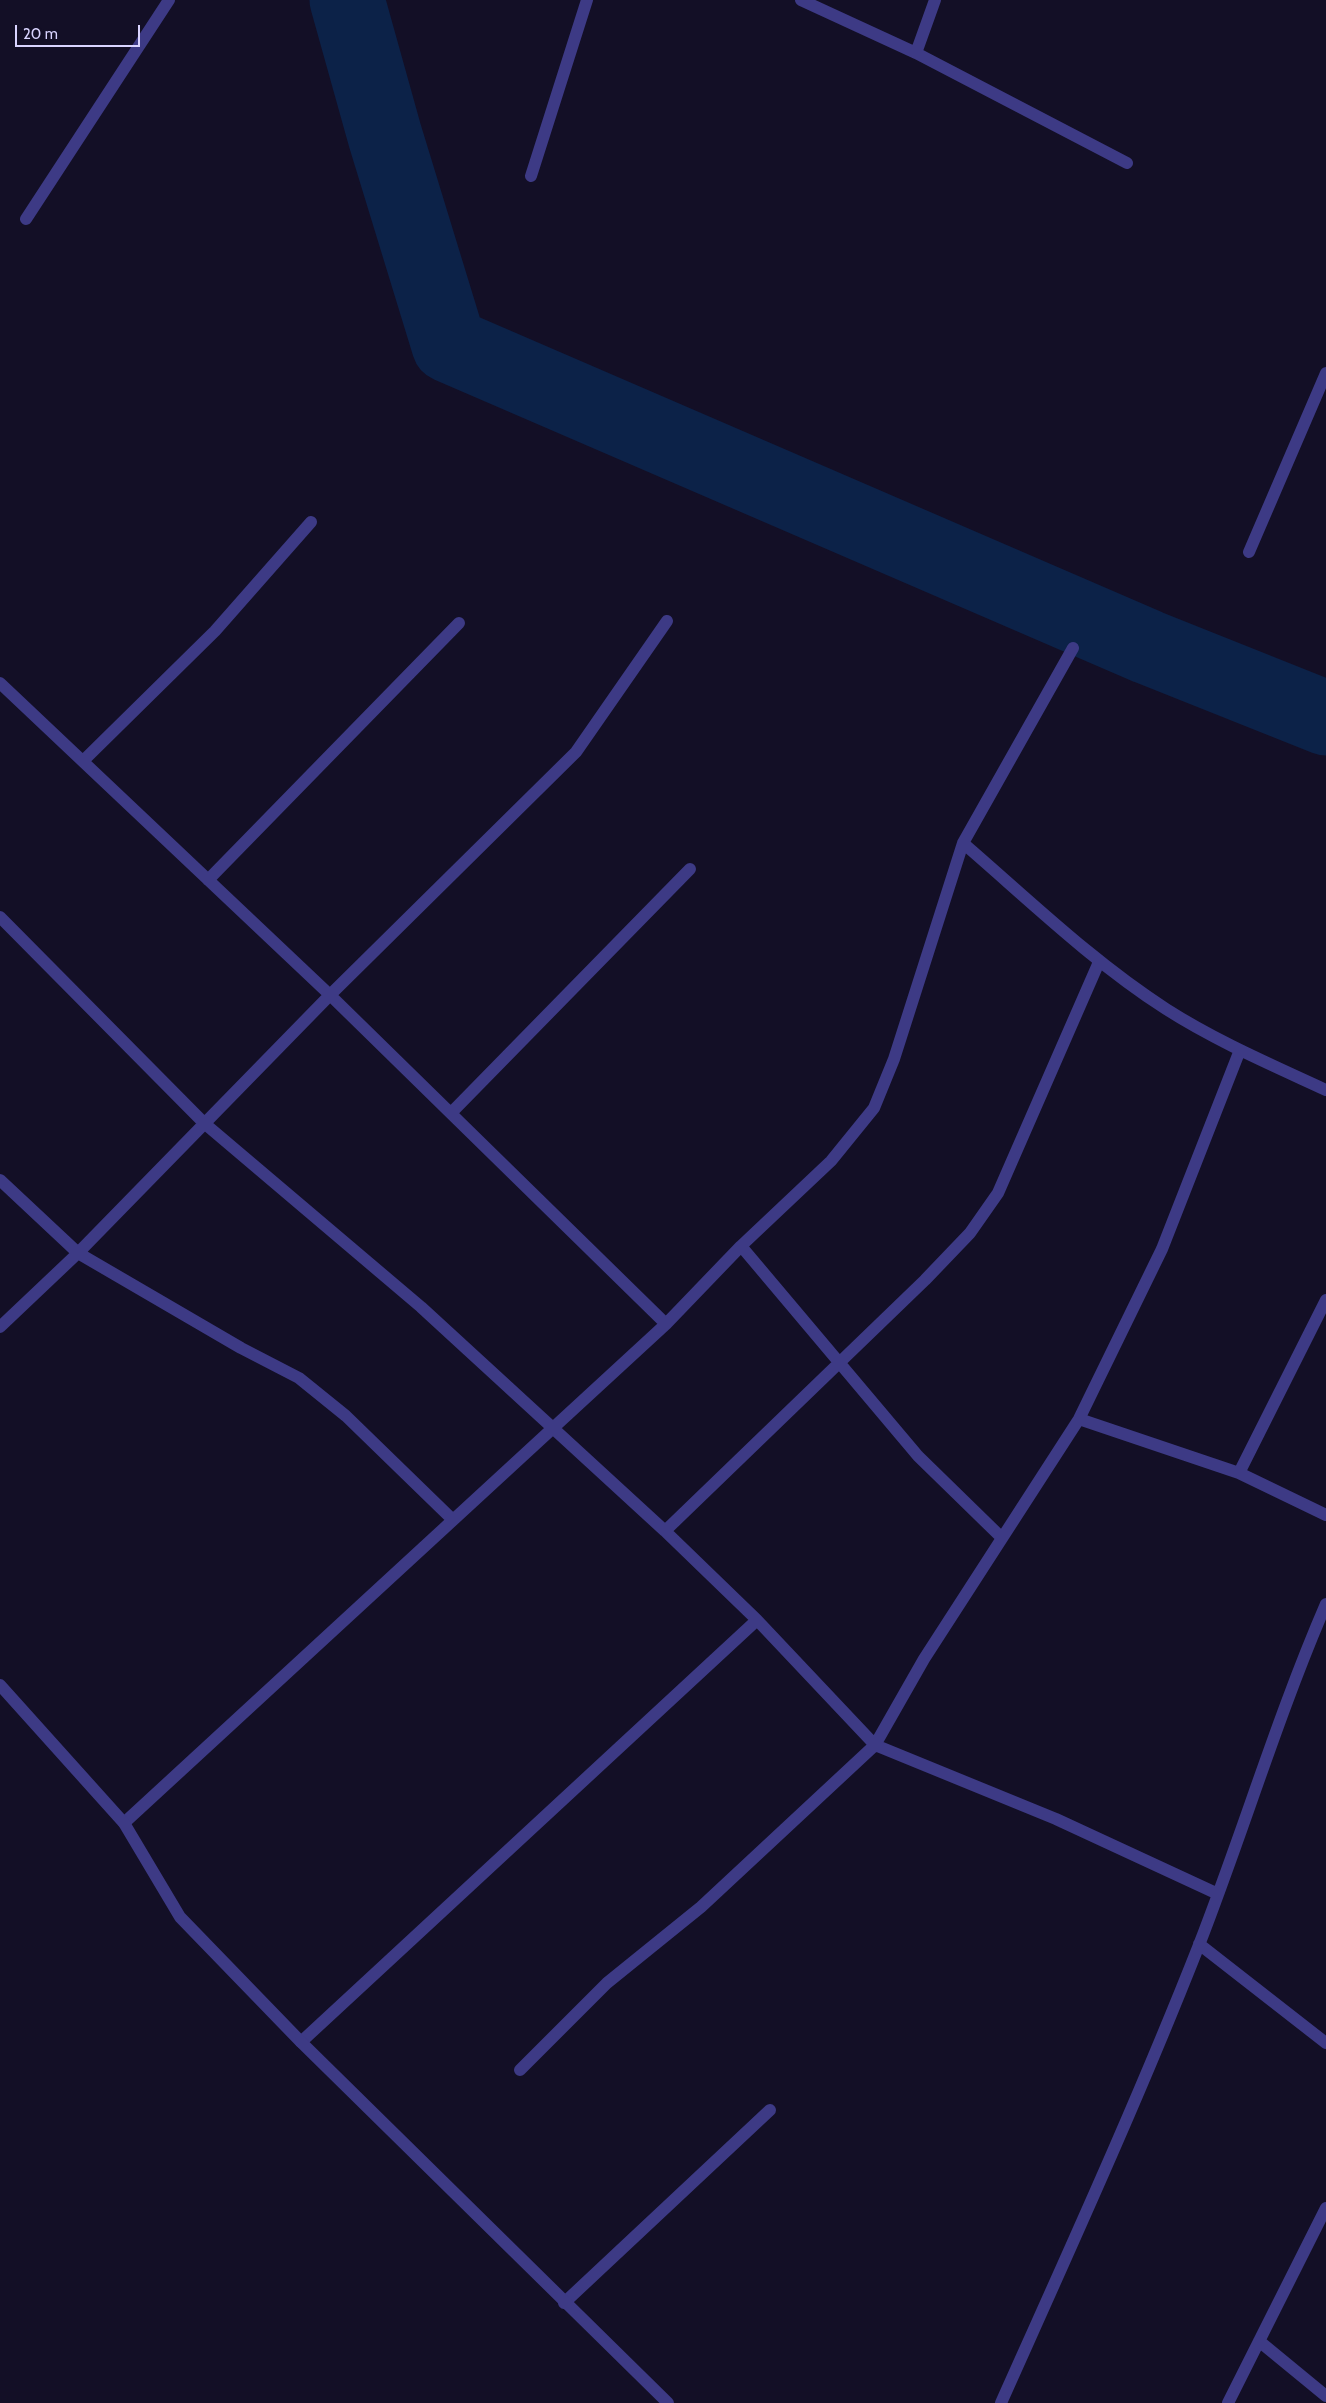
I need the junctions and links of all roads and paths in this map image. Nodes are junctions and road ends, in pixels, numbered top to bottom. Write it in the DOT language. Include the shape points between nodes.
graph roads {
  1 [pos="169,0"];
  2 [pos="586,0"];
  3 [pos="801,0"];
  4 [pos="935,0"];
  5 [pos="916,54"];
  6 [pos="1127,163"];
  7 [pos="531,176"];
  8 [pos="26,219"];
  9 [pos="1326,373"];
  10 [pos="310,522"];
  11 [pos="1248,552"];
  12 [pos="668,621"];
  13 [pos="459,623"];
  14 [pos="1074,648"];
  15 [pos="0,683"];
  16 [pos="83,761"];
  17 [pos="963,843"];
  18 [pos="690,869"];
  19 [pos="208,880"];
  20 [pos="1,921"];
  21 [pos="1100,962"];
  22 [pos="330,995"];
  23 [pos="1240,1050"];
  24 [pos="1326,1090"];
  25 [pos="451,1113"];
  26 [pos="204,1123"];
  27 [pos="0,1180"];
  28 [pos="741,1246"];
  29 [pos="78,1253"];
  30 [pos="1326,1300"];
  31 [pos="666,1324"];
  32 [pos="0,1327"];
  33 [pos="840,1363"];
  34 [pos="1079,1418"];
  35 [pos="553,1428"];
  36 [pos="1240,1473"];
  37 [pos="1326,1515"];
  38 [pos="453,1520"];
  39 [pos="665,1531"];
  40 [pos="1002,1538"];
  41 [pos="1326,1604"];
  42 [pos="757,1620"];
  43 [pos="0,1685"];
  44 [pos="875,1745"];
  45 [pos="124,1823"];
  46 [pos="1218,1894"];
  47 [pos="1199,1944"];
  48 [pos="301,2042"];
  49 [pos="1326,2043"];
  50 [pos="520,2070"];
  51 [pos="770,2110"];
  52 [pos="1326,2208"];
  53 [pos="564,2302"];
  54 [pos="1259,2341"];
  55 [pos="1326,2396"];
  56 [pos="668,2403"];
  57 [pos="1002,2403"];
  58 [pos="1228,2403"];
  1 -- 8 [label="street"];
  2 -- 7 [label="street"];
  3 -- 5 [label="street"];
  4 -- 5 [label="street"];
  5 -- 6 [label="street"];
  9 -- 11 [label="street"];
  10 -- 16 [label="street" via="215,631"];
  12 -- 22 [label="street" via="576,752"];
  13 -- 19 [label="street"];
  14 -- 17 [label="street"];
  15 -- 16 [label="street"];
  16 -- 19 [label="street"];
  17 -- 21 [label="street"];
  17 -- 28 [label="street" via="894,1059 874,1108 831,1160"];
  18 -- 25 [label="street"];
  19 -- 22 [label="street"];
  20 -- 26 [label="street"];
  21 -- 23 [label="street" via="1167,1010"];
  21 -- 33 [label="street" via="998,1193 970,1233"];
  22 -- 25 [label="street"];
  22 -- 26 [label="street"];
  23 -- 24 [label="street"];
  23 -- 34 [label="street" via="1162,1249"];
  25 -- 31 [label="street"];
  26 -- 29 [label="street"];
  26 -- 35 [label="street" via="421,1307"];
  27 -- 29 [label="street"];
  28 -- 31 [label="street"];
  28 -- 33 [label="street"];
  29 -- 32 [label="street"];
  29 -- 38 [label="street" via="299,1378 346,1416"];
  30 -- 36 [label="street"];
  31 -- 35 [label="street"];
  33 -- 39 [label="street"];
  33 -- 40 [label="street" via="918,1456"];
  34 -- 36 [label="street"];
  34 -- 40 [label="street"];
  35 -- 38 [label="street"];
  35 -- 39 [label="street"];
  36 -- 37 [label="street"];
  38 -- 45 [label="street"];
  39 -- 42 [label="street"];
  40 -- 44 [label="street" via="924,1659"];
  41 -- 46 [label="street" via="1294,1677"];
  42 -- 44 [label="street"];
  42 -- 48 [label="street"];
  43 -- 45 [label="street"];
  44 -- 46 [label="street" via="1056,1819"];
  44 -- 50 [label="street" via="701,1907 607,1983"];
  45 -- 48 [label="street" via="180,1917"];
  46 -- 47 [label="street"];
  47 -- 49 [label="street"];
  47 -- 57 [label="street" via="1142,2084"];
  48 -- 53 [label="street"];
  51 -- 53 [label="street"];
  52 -- 54 [label="street"];
  53 -- 56 [label="street"];
  54 -- 55 [label="street"];
  54 -- 58 [label="street"];
}
